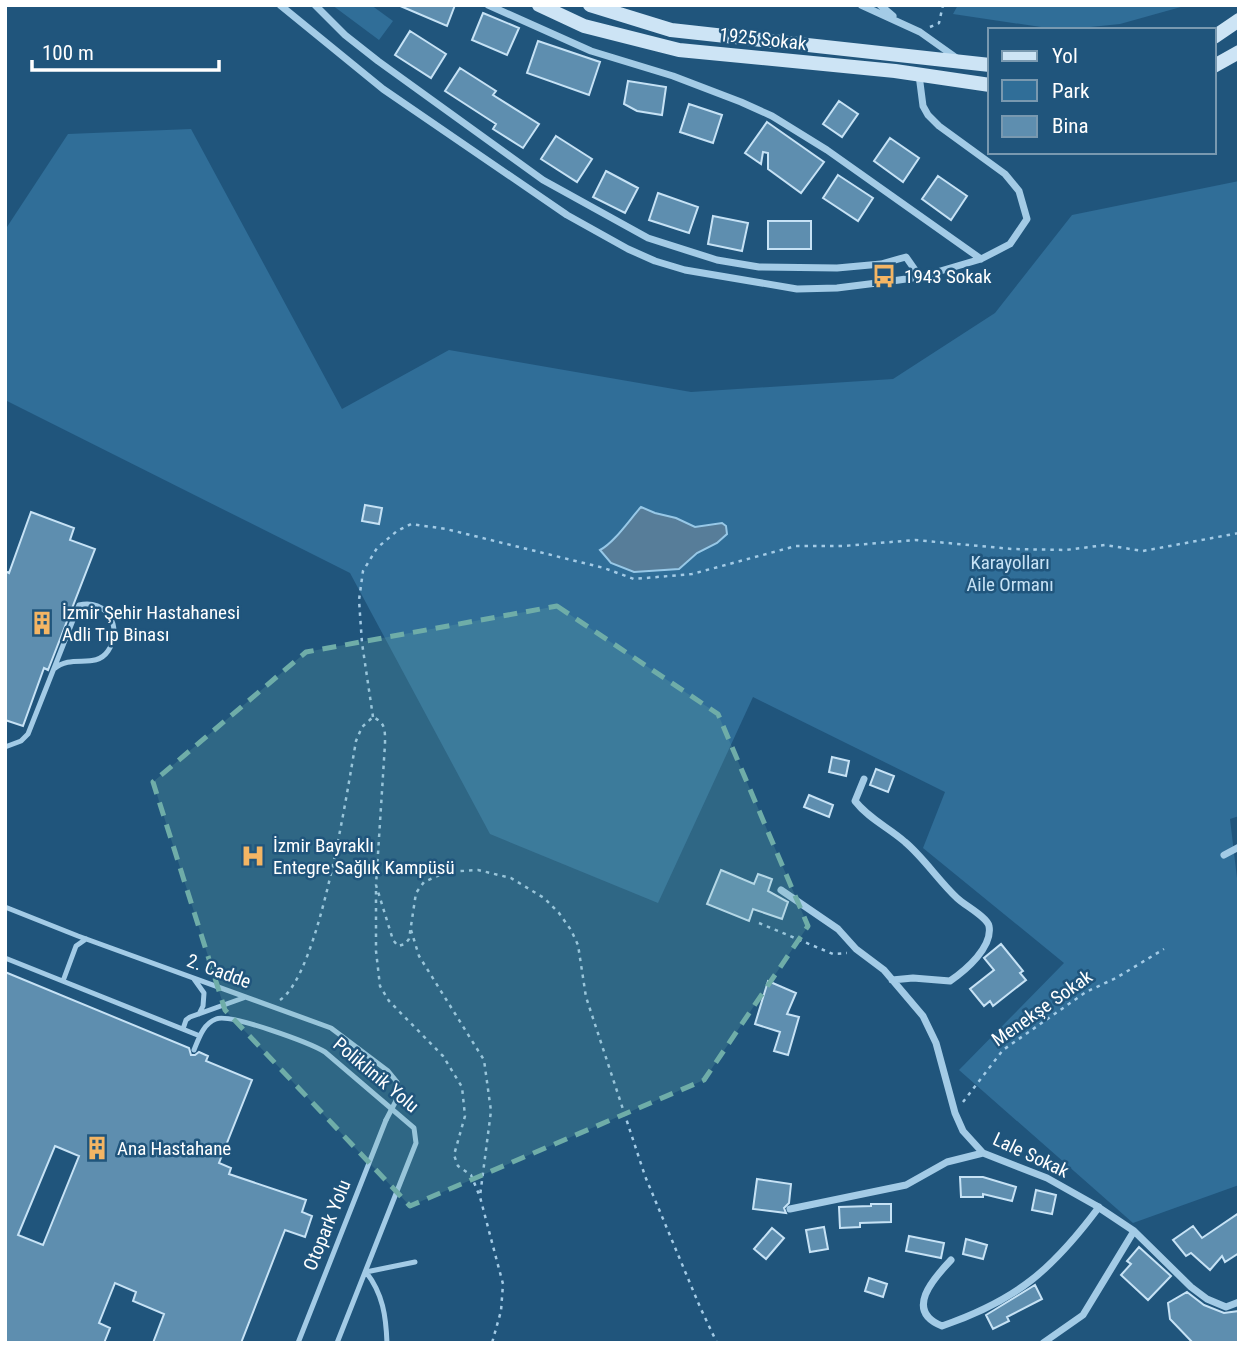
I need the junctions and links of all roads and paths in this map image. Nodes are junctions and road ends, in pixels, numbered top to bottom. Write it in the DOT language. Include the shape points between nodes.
graph roads {
  1 [pos="280,5"];
  2 [pos="314,5"];
  3 [pos="488,5"];
  4 [pos="539,5"];
  5 [pos="590,5"];
  6 [pos="861,5"];
  7 [pos="880,5"];
  8 [pos="943,5"];
  9 [pos="897,20"];
  10 [pos="1239,20"];
  11 [pos="920,32"];
  12 [pos="1216,36"];
  13 [pos="1239,52"];
  14 [pos="961,62"];
  15 [pos="988,65"];
  16 [pos="1216,65"];
  17 [pos="919,75"];
  18 [pos="988,85"];
  19 [pos="981,258"];
  20 [pos="920,277"];
  21 [pos="1239,533"];
  22 [pos="54,669"];
  23 [pos="373,717"];
  24 [pos="5,747"];
  25 [pos="864,779"];
  26 [pos="1239,847"];
  27 [pos="1224,855"];
  28 [pos="376,885"];
  29 [pos="781,890"];
  30 [pos="5,907"];
  31 [pos="759,923"];
  32 [pos="410,927"];
  33 [pos="86,939"];
  34 [pos="856,949"];
  35 [pos="1164,949"];
  36 [pos="5,958"];
  37 [pos="193,978"];
  38 [pos="892,979"];
  39 [pos="63,981"];
  40 [pos="246,997"];
  41 [pos="270,1006"];
  42 [pos="199,1014"];
  43 [pos="183,1029"];
  44 [pos="200,1036"];
  45 [pos="194,1050"];
  46 [pos="399,1095"];
  47 [pos="955,1113"];
  48 [pos="983,1153"];
  49 [pos="480,1197"];
  50 [pos="1099,1207"];
  51 [pos="790,1209"];
  52 [pos="1134,1231"];
  53 [pos="951,1260"];
  54 [pos="415,1262"];
  55 [pos="366,1272"];
  56 [pos="1239,1302"];
  57 [pos="298,1343"];
  58 [pos="337,1343"];
  59 [pos="387,1343"];
  60 [pos="492,1343"];
  61 [pos="717,1343"];
  62 [pos="1044,1343"];
  1 -- 20 [label="street" via="383,89 464,146 566,215 655,261 797,289"];
  2 -- 20 [label="street" via="378,61 543,180 648,239 737,265 836,268 906,257"];
  3 -- 19 [label="street" via="591,51 673,76 772,116"];
  4 -- 17 [label="main road, 1925 Sokak" via="584,26 678,50"];
  5 -- 14 [label="main road, 1925 Sokak" via="671,30"];
  6 -- 9 [label="street"];
  7 -- 9 [label="street"];
  8 -- 11 [label="path" via="939,23"];
  9 -- 11 [label="street"];
  10 -- 12 [label="main road"];
  11 -- 14 [label="street"];
  13 -- 16 [label="main road"];
  14 -- 15 [label="main road, 1925 Sokak"];
  17 -- 18 [label="main road, 1925 Sokak"];
  17 -- 19 [label="street" via="928,115 1005,174 1024,205 1027,219 1010,244"];
  19 -- 20 [label="street"];
  21 -- 23 [label="path" via="1143,551 1105,545 1012,549 915,540 796,547 692,574 634,579 459,532 411,524 377,548 363,571 359,600"];
  22 -- 22 [label="lane" via="68,661 101,658 114,640 113,619 86,604 79,606"];
  22 -- 24 [label="lane" via="28,734"];
  23 -- 28 [label="path" via="385,727 386,744"];
  23 -- 41 [label="path" via="356,741 332,874 310,949 286,996"];
  25 -- 38 [label="street" via="855,801 865,814 905,842 990,928 986,943 966,971 950,981"];
  26 -- 27 [label="street"];
  28 -- 32 [label="path" via="398,946 409,939"];
  28 -- 49 [label="path" via="380,986 443,1056 462,1087 465,1116 454,1155 458,1166 471,1175"];
  29 -- 34 [label="street, Lale Sokak" via="838,929"];
  30 -- 33 [label="lane, 2. Cadde"];
  31 -- 34 [label="path" via="833,954"];
  32 -- 49 [label="path" via="435,985 484,1060 491,1111"];
  32 -- 61 [label="path" via="416,893 424,882 464,869 512,878 559,913 578,944 586,997 645,1176"];
  33 -- 37 [label="lane, 2. Cadde"];
  33 -- 39 [label="lane" via="76,946"];
  34 -- 38 [label="street, Lale Sokak"];
  35 -- 47 [label="path, Menekşe Sokak" via="1086,992 1003,1050"];
  36 -- 39 [label="lane"];
  37 -- 40 [label="lane, 2. Cadde"];
  37 -- 42 [label="lane" via="204,993"];
  38 -- 47 [label="street, Lale Sokak" via="923,1016 936,1043"];
  39 -- 43 [label="lane"];
  40 -- 41 [label="lane, 2. Cadde"];
  40 -- 42 [label="lane"];
  41 -- 46 [label="lane, 2. Cadde" via="345,1037 388,1072 397,1082"];
  42 -- 43 [label="lane" via="186,1020"];
  43 -- 44 [label="lane"];
  44 -- 45 [label="lane"];
  44 -- 55 [label="lane, Poliklinik Yolu" via="211,1022 224,1017 313,1045 414,1128 416,1143"];
  46 -- 57 [label="lane, Otopark Yolu, bridge"];
  47 -- 48 [label="street, Lale Sokak" via="963,1131"];
  48 -- 50 [label="street, Lale Sokak" via="1047,1178"];
  48 -- 51 [label="street" via="947,1162 906,1185"];
  49 -- 60 [label="path" via="503,1284"];
  50 -- 52 [label="street, Lale Sokak"];
  50 -- 53 [label="street" via="1077,1237 1020,1290 942,1326 930,1321 923,1311 924,1301 929,1284"];
  52 -- 56 [label="street, Lale Sokak" via="1207,1298 1226,1307"];
  52 -- 62 [label="street" via="1083,1315"];
  54 -- 55 [label="lane"];
  55 -- 58 [label="lane, Poliklinik Yolu"];
  55 -- 59 [label="lane" via="378,1288"];
}
